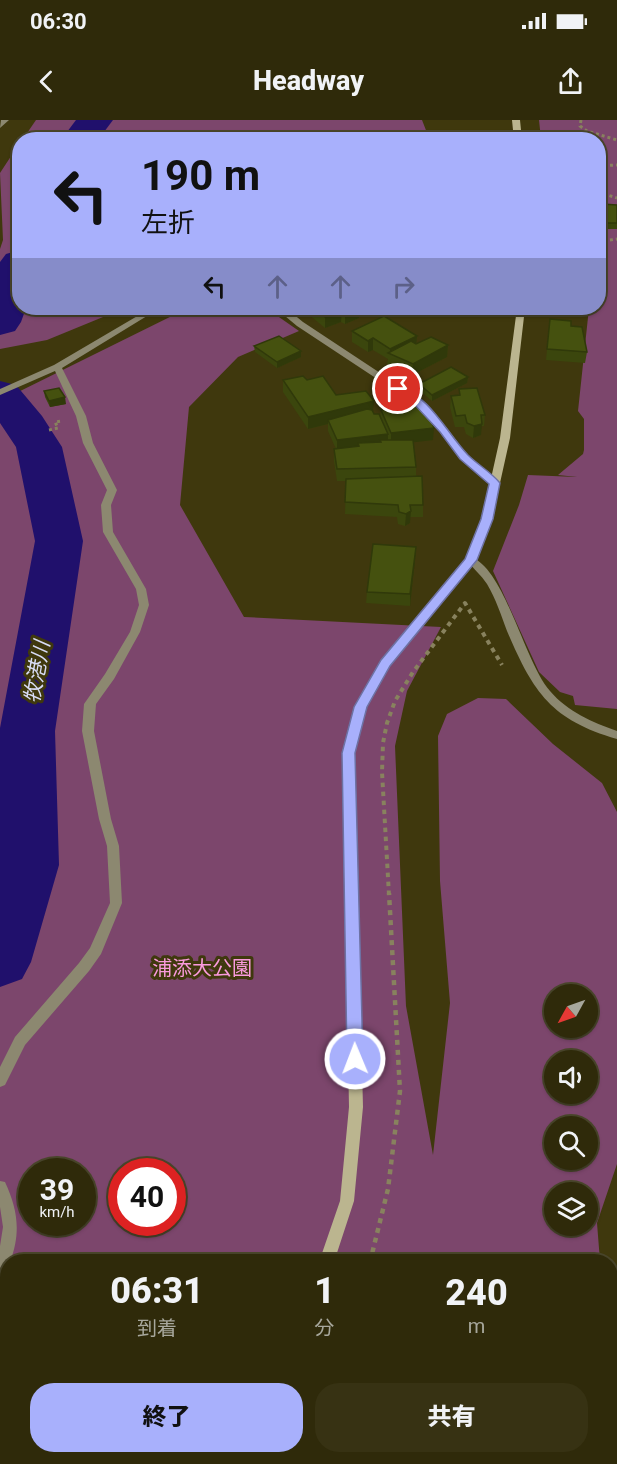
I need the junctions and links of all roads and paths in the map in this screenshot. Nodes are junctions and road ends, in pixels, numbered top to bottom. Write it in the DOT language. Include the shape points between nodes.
graph roads {
  1 [pos="5,120"];
  2 [pos="581,120"];
  3 [pos="0,126"];
  4 [pos="590,132"];
  5 [pos="144,315"];
  6 [pos="289,315"];
  7 [pos="520,315"];
  8 [pos="57,367"];
  9 [pos="0,392"];
  10 [pos="55,422"];
  11 [pos="48,430"];
  12 [pos="495,483"];
  13 [pos="471,560"];
  14 [pos="506,672"];
  15 [pos="617,735"];
  16 [pos="0,1081"];
  17 [pos="0,1187"];
  18 [pos="6,1241"];
  19 [pos="329,1254"];
  20 [pos="372,1254"];
  1 -- 3 [label="street"];
  2 -- 4 [label="path" via="580,126"];
  5 -- 8 [label="street"];
  6 -- 12 [label="street" via="418,402 464,457"];
  7 -- 12 [label="street" via="505,438"];
  8 -- 9 [label="street"];
  8 -- 16 [label="street" via="112,490 106,505 108,532 141,589 144,605 135,632 90,704 88,731 113,846 116,903 96,950 20,1041"];
  10 -- 11 [label="path" via="58,428"];
  12 -- 13 [label="street" via="487,519"];
  13 -- 15 [label="street" via="486,572 528,668 548,697 572,718"];
  13 -- 19 [label="street" via="385,663 360,707 348,753 356,1107 347,1201"];
  14 -- 20 [label="path" via="465,603 408,680 389,716 382,747 382,772 400,1091 388,1189"];
  17 -- 18 [label="street" via="9,1206"];
}
